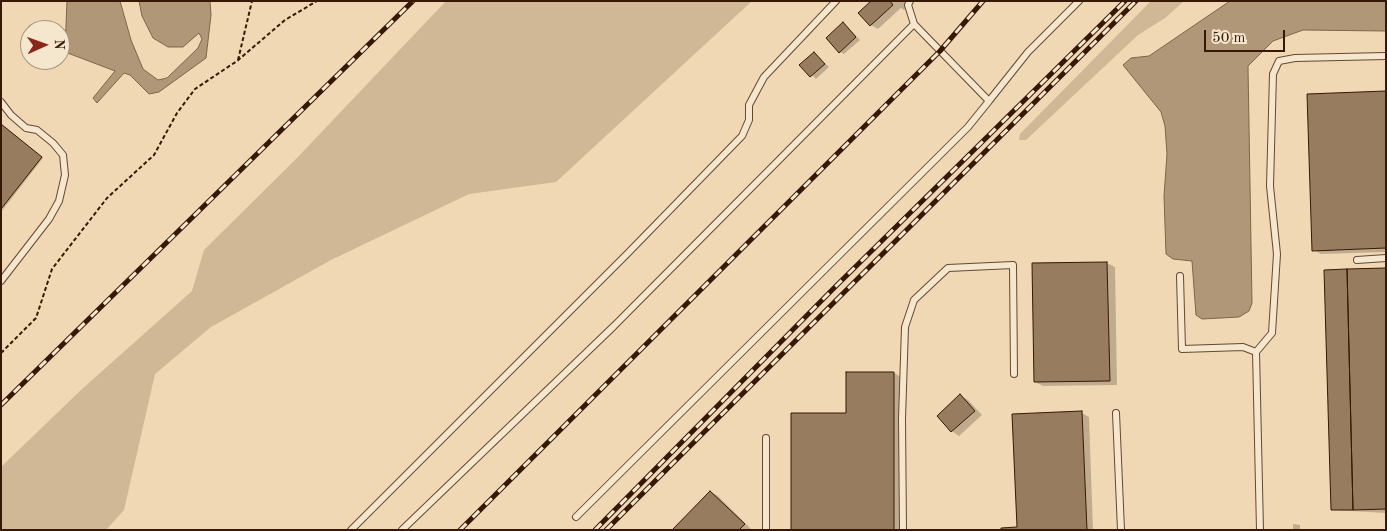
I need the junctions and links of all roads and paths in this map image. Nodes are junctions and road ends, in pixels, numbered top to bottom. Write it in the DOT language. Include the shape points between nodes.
graph roads {
  1 [pos="252,1"];
  2 [pos="317,1"];
  3 [pos="836,1"];
  4 [pos="910,1"];
  5 [pos="1079,1"];
  6 [pos="914,24"];
  7 [pos="1386,56"];
  8 [pos="237,61"];
  9 [pos="989,101"];
  10 [pos="1,102"];
  11 [pos="1386,258"];
  12 [pos="1357,260"];
  13 [pos="1180,276"];
  14 [pos="1,281"];
  15 [pos="1256,352"];
  16 [pos="1,353"];
  17 [pos="1014,374"];
  18 [pos="1116,413"];
  19 [pos="766,438"];
  20 [pos="576,516"];
  21 [pos="351,530"];
  22 [pos="402,530"];
  23 [pos="766,530"];
  24 [pos="903,530"];
  25 [pos="1121,530"];
  26 [pos="1260,530"];
  1 -- 8 [label="path"];
  2 -- 8 [label="path" via="285,20"];
  3 -- 21 [label="lane" via="764,77 749,105 749,120 742,136"];
  4 -- 6 [label="lane" via="908,5"];
  5 -- 9 [label="lane" via="1028,52"];
  6 -- 9 [label="lane"];
  6 -- 22 [label="lane" via="614,326"];
  7 -- 15 [label="lane" via="1295,58 1279,61 1273,74 1270,186 1277,254 1272,333"];
  8 -- 16 [label="path" via="195,89 154,155 107,198 52,269 36,318"];
  9 -- 20 [label="lane" via="968,127"];
  10 -- 14 [label="lane" via="26,128 37,130 53,143 62,155 65,175 59,201 49,219"];
  11 -- 12 [label="lane"];
  13 -- 15 [label="lane" via="1182,349 1243,347"];
  15 -- 26 [label="lane"];
  17 -- 24 [label="lane" via="1013,265 948,268 914,300 905,327"];
  18 -- 25 [label="lane"];
  19 -- 23 [label="lane"];
}
